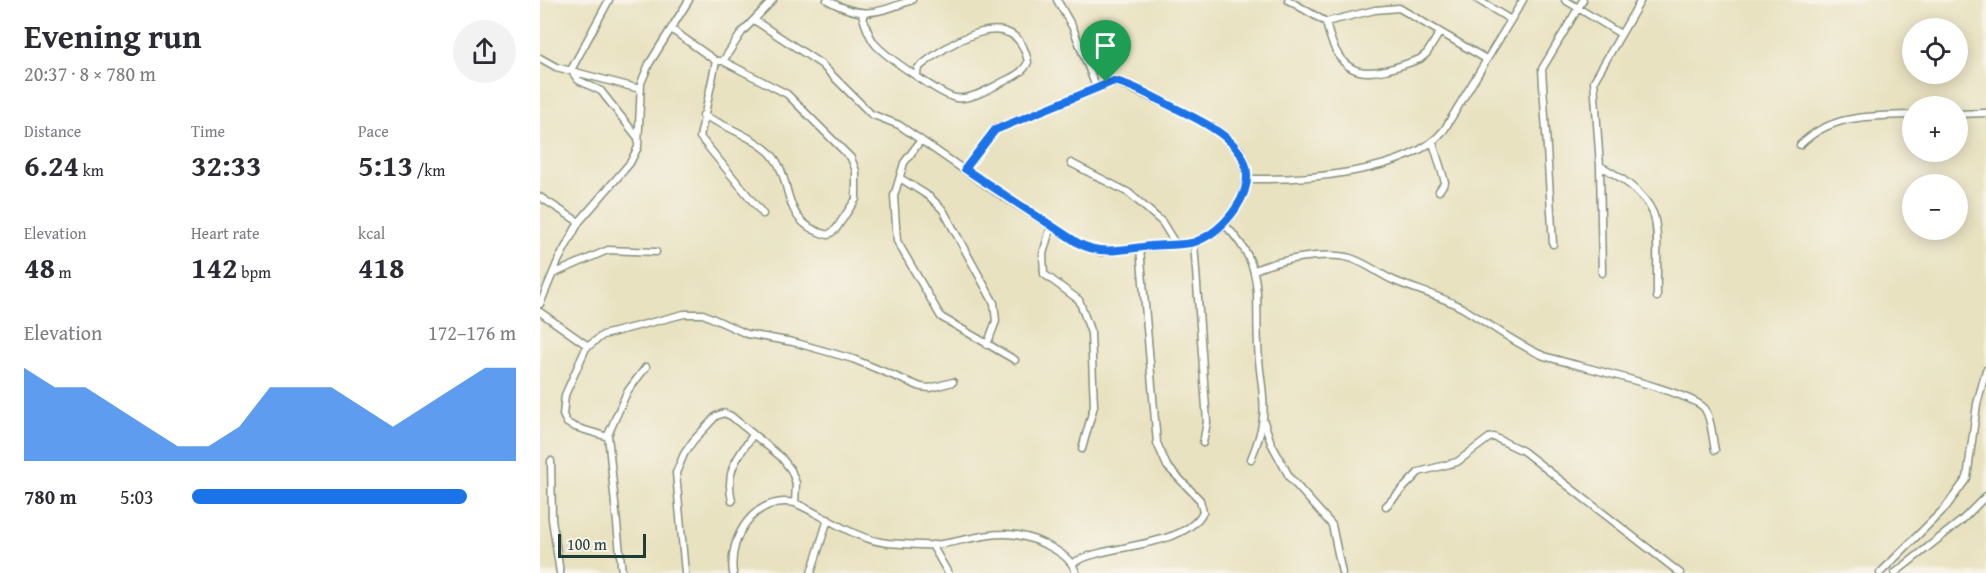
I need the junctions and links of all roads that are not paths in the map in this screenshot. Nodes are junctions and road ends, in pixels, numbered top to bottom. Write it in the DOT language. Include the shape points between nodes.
graph roads {
  1 [pos="609,0"];
  2 [pos="689,0"];
  3 [pos="773,0"];
  4 [pos="827,0"];
  5 [pos="912,0"];
  6 [pos="1057,0"];
  7 [pos="1288,0"];
  8 [pos="1478,0"];
  9 [pos="1523,0"];
  10 [pos="1565,0"];
  11 [pos="1583,0"];
  12 [pos="1641,0"];
  13 [pos="1579,7"];
  14 [pos="862,14"];
  15 [pos="754,20"];
  16 [pos="1511,20"];
  17 [pos="1326,22"];
  18 [pos="671,29"];
  19 [pos="1440,32"];
  20 [pos="1619,33"];
  21 [pos="540,58"];
  22 [pos="1486,59"];
  23 [pos="719,61"];
  24 [pos="571,70"];
  25 [pos="917,74"];
  26 [pos="1096,87"];
  27 [pos="640,89"];
  28 [pos="1986,113"];
  29 [pos="1968,114"];
  30 [pos="703,115"];
  31 [pos="1902,116"];
  32 [pos="639,138"];
  33 [pos="921,140"];
  34 [pos="1433,143"];
  35 [pos="1800,145"];
  36 [pos="1071,163"];
  37 [pos="1600,166"];
  38 [pos="965,169"];
  39 [pos="900,178"];
  40 [pos="1247,179"];
  41 [pos="1439,191"];
  42 [pos="540,196"];
  43 [pos="763,214"];
  44 [pos="579,222"];
  45 [pos="1225,225"];
  46 [pos="1051,226"];
  47 [pos="1175,243"];
  48 [pos="1194,243"];
  49 [pos="1553,244"];
  50 [pos="1140,248"];
  51 [pos="656,252"];
  52 [pos="1255,270"];
  53 [pos="1602,273"];
  54 [pos="553,274"];
  55 [pos="1657,297"];
  56 [pos="540,304"];
  57 [pos="540,312"];
  58 [pos="987,345"];
  59 [pos="588,346"];
  60 [pos="1015,360"];
  61 [pos="646,367"];
  62 [pos="1986,370"];
  63 [pos="953,382"];
  64 [pos="1264,421"];
  65 [pos="753,435"];
  66 [pos="608,437"];
  67 [pos="1203,443"];
  68 [pos="1083,449"];
  69 [pos="1714,450"];
  70 [pos="1251,459"];
  71 [pos="551,461"];
  72 [pos="1986,496"];
  73 [pos="732,501"];
  74 [pos="795,503"];
  75 [pos="1386,506"];
  76 [pos="828,519"];
  77 [pos="932,545"];
  78 [pos="1073,563"];
  79 [pos="1677,571"];
  80 [pos="560,573"];
  81 [pos="622,573"];
  82 [pos="685,573"];
  83 [pos="733,573"];
  84 [pos="811,573"];
  85 [pos="948,573"];
  86 [pos="1076,573"];
  87 [pos="1342,573"];
  88 [pos="1668,573"];
  89 [pos="1880,573"];
  90 [pos="1895,573"];
  1 -- 24 [label="street"];
  2 -- 18 [label="street"];
  3 -- 15 [label="street"];
  4 -- 14 [label="street"];
  5 -- 14 [label="street"];
  6 -- 26 [label="street" via="1073,28"];
  7 -- 17 [label="street"];
  8 -- 16 [label="street"];
  9 -- 16 [label="street"];
  10 -- 13 [label="street"];
  11 -- 13 [label="street"];
  12 -- 20 [label="street"];
  13 -- 20 [label="street"];
  13 -- 49 [label="street" via="1542,69"];
  14 -- 25 [label="street" via="870,38 880,50"];
  15 -- 23 [label="street"];
  15 -- 33 [label="street" via="821,64 870,114 899,125"];
  16 -- 22 [label="street"];
  17 -- 19 [label="street" via="1390,7 1403,10"];
  17 -- 19 [label="street" via="1336,55 1351,68 1366,72 1420,59"];
  18 -- 23 [label="street"];
  18 -- 27 [label="street"];
  19 -- 22 [label="street"];
  20 -- 37 [label="street" via="1594,81"];
  21 -- 24 [label="street"];
  22 -- 34 [label="street"];
  23 -- 30 [label="street"];
  23 -- 30 [label="street" via="787,94 846,151 856,171 852,209 828,235 809,227 788,201 771,154"];
  24 -- 27 [label="street"];
  24 -- 32 [label="street" via="578,80 601,91"];
  25 -- 25 [label="street" via="949,95 961,98 1018,74 1028,62 1017,37 991,29 932,56 918,68"];
  26 -- 38 [label="street" via="995,130"];
  26 -- 40 [label="street" via="1114,81 1123,83 1218,131 1240,150 1246,162"];
  27 -- 32 [label="street"];
  28 -- 29 [label="street"];
  30 -- 43 [label="street" via="700,137"];
  31 -- 35 [label="street" via="1829,124"];
  32 -- 44 [label="street" via="630,163"];
  33 -- 38 [label="street"];
  33 -- 39 [label="street" via="908,156"];
  34 -- 40 [label="street" via="1375,168"];
  34 -- 41 [label="street" via="1445,182"];
  36 -- 47 [label="street" via="1129,193 1162,222"];
  37 -- 53 [label="street"];
  37 -- 55 [label="street" via="1620,178 1654,215"];
  38 -- 46 [label="street"];
  39 -- 58 [label="street" via="943,210 994,303 996,321"];
  39 -- 58 [label="street" via="893,214 894,234 903,253 941,318"];
  40 -- 45 [label="street" via="1241,200"];
  42 -- 44 [label="street"];
  44 -- 54 [label="street"];
  45 -- 48 [label="street"];
  45 -- 52 [label="street" via="1240,241"];
  46 -- 50 [label="street" via="1095,250"];
  46 -- 68 [label="street" via="1042,254 1044,274 1079,300 1091,333 1094,406"];
  47 -- 48 [label="street"];
  47 -- 50 [label="street"];
  48 -- 67 [label="street" via="1208,422"];
  50 -- 78 [label="street" via="1157,443 1167,466 1200,500 1203,512 1180,531 1157,541 1099,551"];
  51 -- 54 [label="street" via="608,250"];
  52 -- 64 [label="street"];
  52 -- 69 [label="street" via="1277,262 1316,257 1364,263 1395,281 1456,305 1544,356 1694,400 1708,415"];
  54 -- 56 [label="street"];
  57 -- 59 [label="street"];
  58 -- 60 [label="street"];
  59 -- 63 [label="street" via="603,335 628,327 698,313 747,334 853,359 921,387"];
  59 -- 66 [label="street" via="565,395 563,415 575,427"];
  61 -- 66 [label="street" via="623,399"];
  62 -- 89 [label="street" via="1967,478 1946,507"];
  64 -- 70 [label="street"];
  64 -- 87 [label="street" via="1290,478 1332,525"];
  65 -- 73 [label="street" via="730,471"];
  65 -- 74 [label="street" via="793,472"];
  65 -- 82 [label="street" via="732,416 720,414 693,441 679,464 676,484"];
  66 -- 81 [label="street"];
  71 -- 80 [label="street" via="552,519"];
  72 -- 90 [label="street"];
  74 -- 76 [label="street"];
  74 -- 83 [label="street" via="770,504 753,514 736,544"];
  75 -- 79 [label="street" via="1419,472 1457,462 1490,438 1496,438 1523,452"];
  76 -- 77 [label="street" via="876,541"];
  76 -- 84 [label="street"];
  77 -- 78 [label="street" via="1008,534 1054,549"];
  77 -- 85 [label="street"];
  78 -- 86 [label="street"];
  79 -- 88 [label="street"];
}
